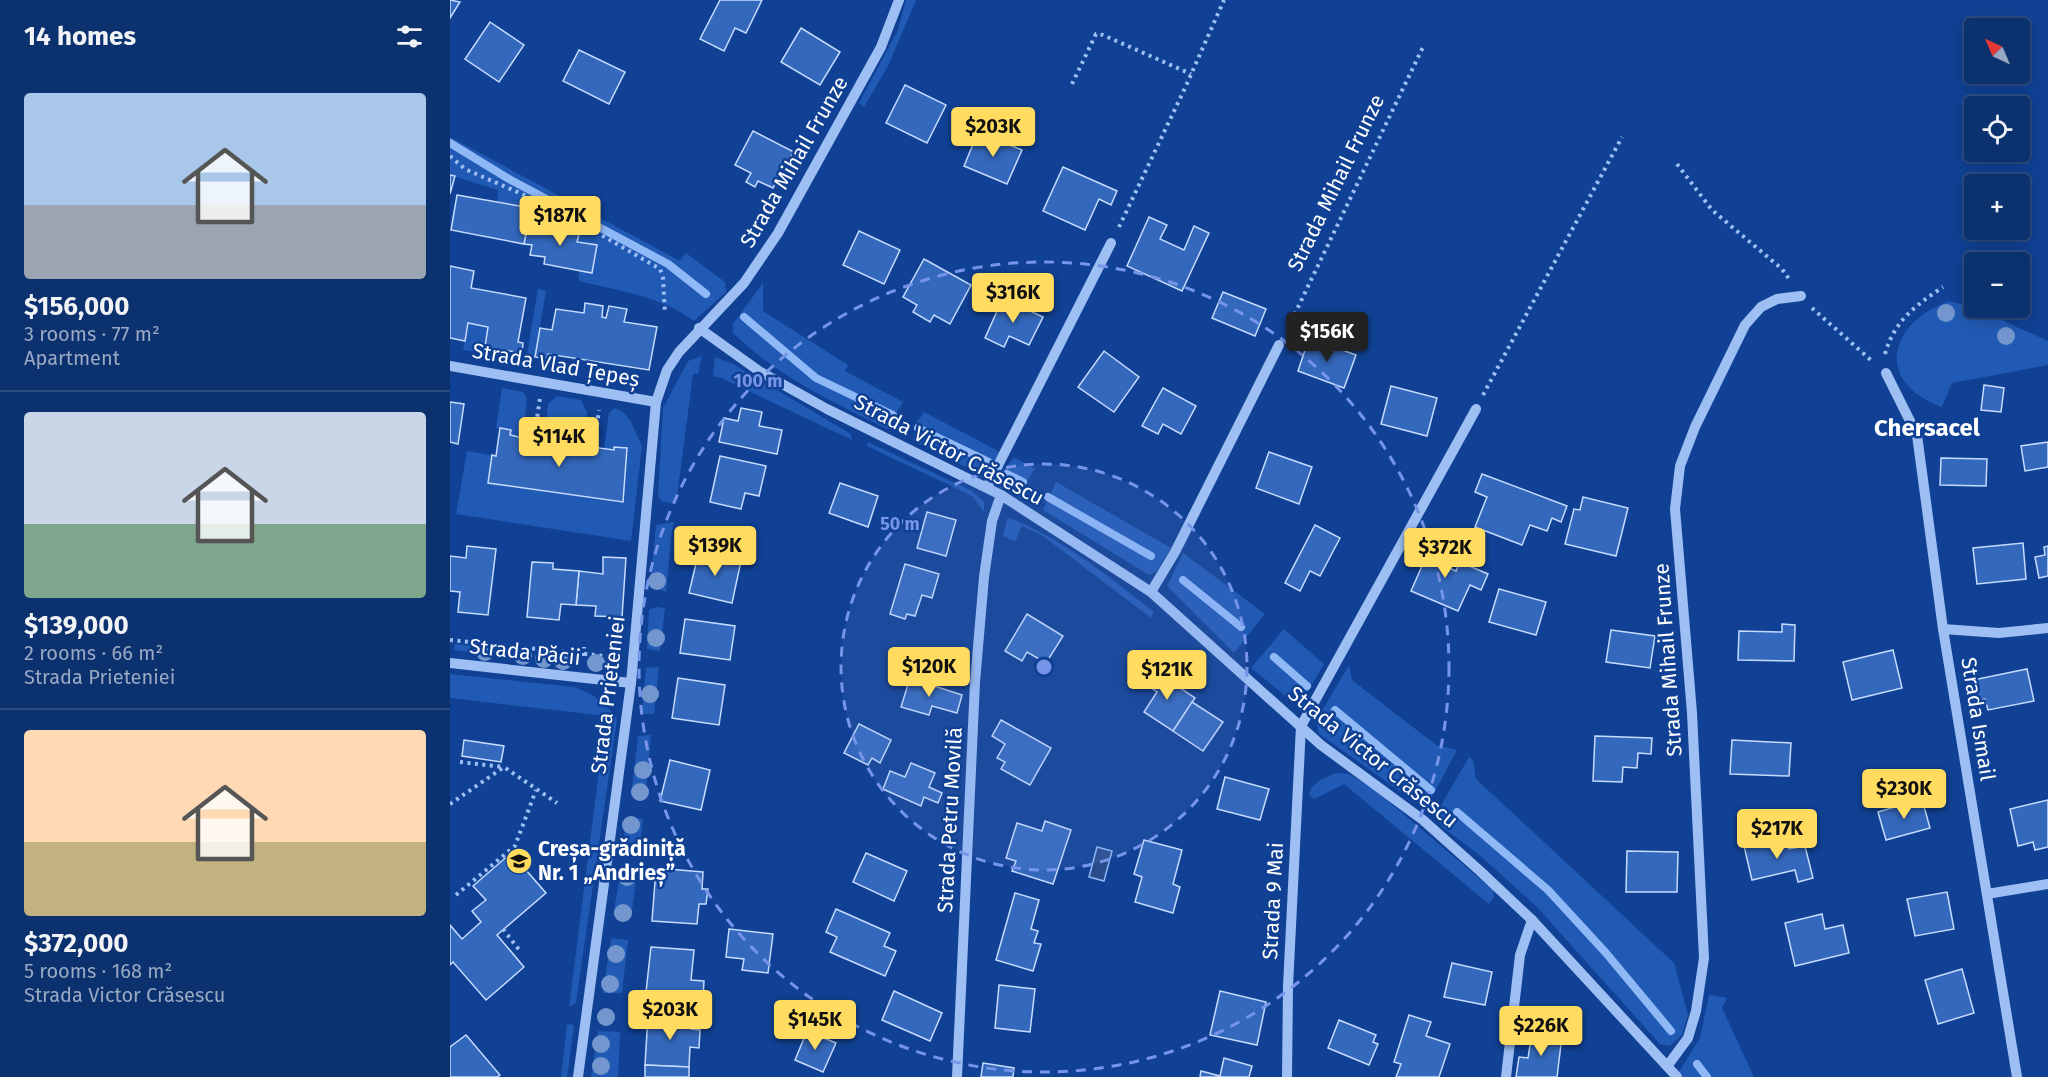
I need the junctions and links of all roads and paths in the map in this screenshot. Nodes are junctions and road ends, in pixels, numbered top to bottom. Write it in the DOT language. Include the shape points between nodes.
graph roads {
  1 [pos="899,0"];
  2 [pos="1224,0"];
  3 [pos="1423,47"];
  4 [pos="1191,74"];
  5 [pos="1072,84"];
  6 [pos="1622,137"];
  7 [pos="450,156"];
  8 [pos="1677,164"];
  9 [pos="1111,243"];
  10 [pos="1943,287"];
  11 [pos="1800,296"];
  12 [pos="665,314"];
  13 [pos="699,328"];
  14 [pos="1279,345"];
  15 [pos="450,366"];
  16 [pos="1886,373"];
  17 [pos="542,382"];
  18 [pos="601,392"];
  19 [pos="656,402"];
  20 [pos="1476,408"];
  21 [pos="534,439"];
  22 [pos="594,448"];
  23 [pos="987,487"];
  24 [pos="1001,495"];
  25 [pos="1151,592"];
  26 [pos="2048,628"];
  27 [pos="1944,629"];
  28 [pos="450,640"];
  29 [pos="633,659"];
  30 [pos="450,663"];
  31 [pos="631,683"];
  32 [pos="1301,726"];
  33 [pos="460,762"];
  34 [pos="504,767"];
  35 [pos="536,790"];
  36 [pos="557,803"];
  37 [pos="450,804"];
  38 [pos="2048,884"];
  39 [pos="1987,894"];
  40 [pos="456,895"];
  41 [pos="1532,920"];
  42 [pos="503,929"];
  43 [pos="520,951"];
  44 [pos="1668,1065"];
  45 [pos="578,1077"];
  46 [pos="957,1077"];
  47 [pos="1287,1077"];
  48 [pos="1506,1077"];
  49 [pos="1677,1077"];
  50 [pos="2017,1077"];
  1 -- 13 [label="street, Strada Mihail Frunze" via="881,47 778,233 744,284"];
  2 -- 4 [label="path"];
  3 -- 14 [label="path, Strada Mihail Frunze"];
  4 -- 5 [label="path" via="1096,34"];
  4 -- 9 [label="path"];
  6 -- 20 [label="path"];
  7 -- 12 [label="path" via="465,169 556,209 660,269"];
  8 -- 11 [label="path" via="1712,210 1782,269"];
  9 -- 23 [label="street"];
  10 -- 16 [label="path" via="1914,306 1895,327 1885,353"];
  11 -- 16 [label="path"];
  11 -- 44 [label="street, Strada Mihail Frunze" via="1777,299 1761,307 1745,325 1680,466 1674,509 1692,713 1704,958 1688,1038"];
  13 -- 19 [label="street, Strada Prieteniei" via="667,369"];
  13 -- 23 [label="street, Strada Victor Crăsescu" via="759,371 827,409"];
  14 -- 25 [label="street" via="1191,523"];
  15 -- 17 [label="street, Strada Vlad Țepeș"];
  16 -- 27 [label="street, Strada Ismail" via="1917,435"];
  17 -- 18 [label="street, Strada Vlad Țepeș"];
  17 -- 21 [label="path"];
  18 -- 19 [label="street, Strada Vlad Țepeș"];
  18 -- 22 [label="path"];
  19 -- 29 [label="street, Strada Prieteniei"];
  20 -- 32 [label="street"];
  23 -- 24 [label="street, Strada Victor Crăsescu"];
  24 -- 25 [label="street, Strada Victor Crăsescu"];
  24 -- 46 [label="street, Strada Petru Movilă" via="992,521 984,577 975,682"];
  25 -- 32 [label="street, Strada Victor Crăsescu"];
  26 -- 27 [label="street" via="1999,633"];
  27 -- 39 [label="street, Strada Ismail"];
  28 -- 29 [label="path"];
  29 -- 31 [label="street, Strada Prieteniei"];
  30 -- 31 [label="street, Strada Păcii"];
  31 -- 45 [label="street, Strada Prieteniei"];
  32 -- 41 [label="street, Strada Victor Crăsescu" via="1423,820"];
  32 -- 47 [label="street, Strada 9 Mai"];
  33 -- 34 [label="path"];
  34 -- 36 [label="path"];
  34 -- 37 [label="path"];
  35 -- 40 [label="path" via="515,846"];
  38 -- 39 [label="street"];
  39 -- 50 [label="street, Strada Ismail"];
  41 -- 44 [label="street, Strada Victor Crăsescu"];
  41 -- 48 [label="street" via="1520,955"];
  42 -- 43 [label="path"];
  44 -- 49 [label="street, Strada Victor Crăsescu"];
}
